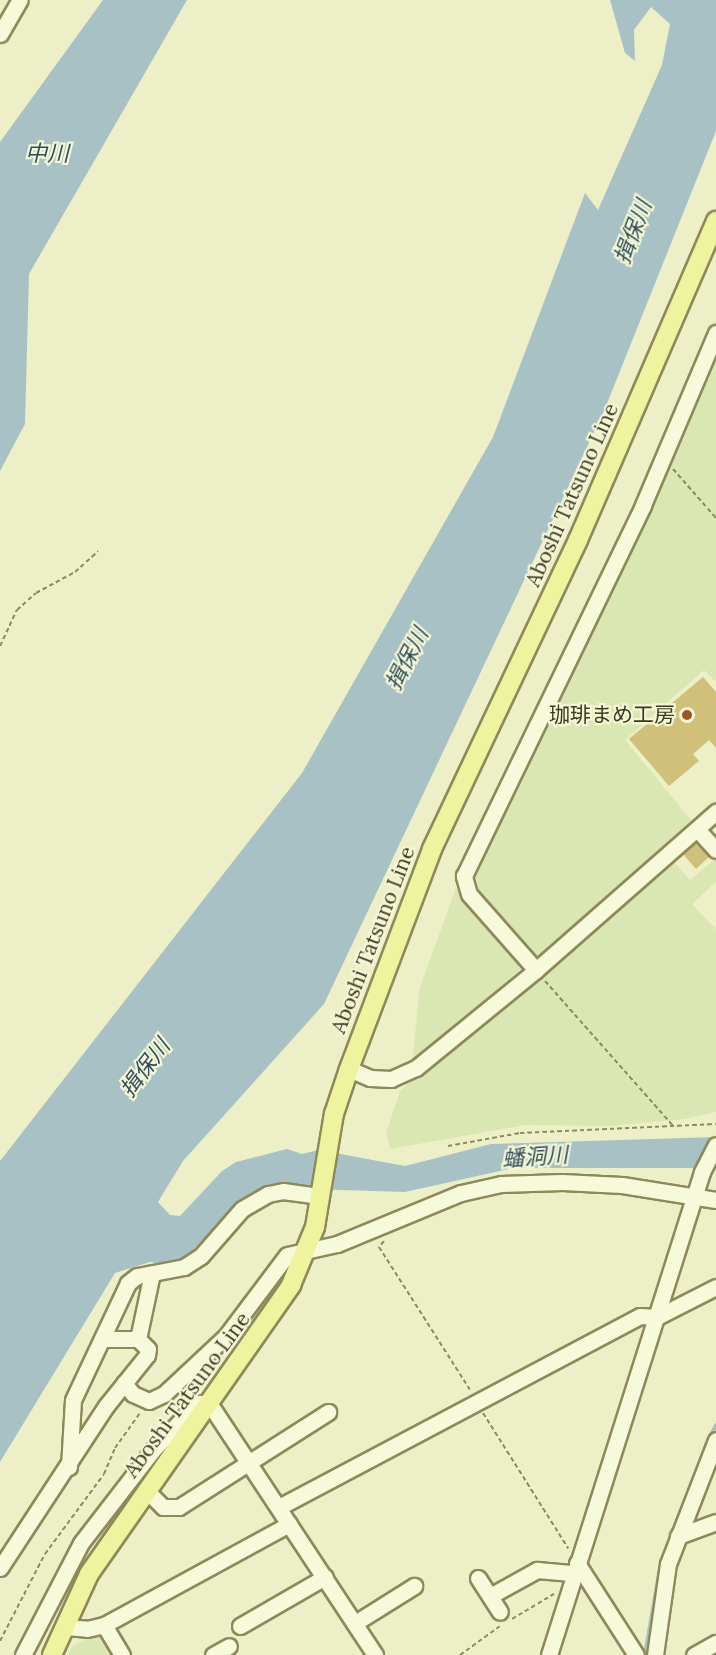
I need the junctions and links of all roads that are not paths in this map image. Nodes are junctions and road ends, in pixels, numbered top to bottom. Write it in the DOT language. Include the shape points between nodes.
graph roads {
  1 [pos="20,0"];
  2 [pos="0,34"];
  3 [pos="716,220"];
  4 [pos="716,333"];
  5 [pos="716,812"];
  6 [pos="697,829"];
  7 [pos="716,850"];
  8 [pos="536,970"];
  9 [pos="348,1069"];
  10 [pos="716,1145"];
  11 [pos="694,1195"];
  12 [pos="320,1196"];
  13 [pos="716,1200"];
  14 [pos="307,1249"];
  15 [pos="152,1273"];
  16 [pos="716,1287"];
  17 [pos="657,1317"];
  18 [pos="138,1339"];
  19 [pos="104,1340"];
  20 [pos="124,1383"];
  21 [pos="209,1403"];
  22 [pos="328,1412"];
  23 [pos="716,1440"];
  24 [pos="249,1463"];
  25 [pos="69,1467"];
  26 [pos="146,1490"];
  27 [pos="279,1508"];
  28 [pos="716,1522"];
  29 [pos="289,1524"];
  30 [pos="678,1536"];
  31 [pos="0,1568"];
  32 [pos="574,1574"];
  33 [pos="325,1577"];
  34 [pos="478,1578"];
  35 [pos="414,1586"];
  36 [pos="490,1596"];
  37 [pos="500,1612"];
  38 [pos="355,1623"];
  39 [pos="104,1625"];
  40 [pos="240,1626"];
  41 [pos="66,1628"];
  42 [pos="716,1643"];
  43 [pos="229,1646"];
  44 [pos="23,1655"];
  45 [pos="52,1655"];
  46 [pos="122,1655"];
  47 [pos="213,1655"];
  48 [pos="375,1655"];
  49 [pos="549,1655"];
  50 [pos="636,1655"];
  51 [pos="655,1655"];
  52 [pos="694,1655"];
  1 -- 2 [label="street"];
  3 -- 9 [label="main road, Aboshi Tatsuno Line" via="578,540 432,849"];
  4 -- 8 [label="street" via="663,458 464,876 469,894"];
  5 -- 6 [label="street"];
  6 -- 7 [label="street"];
  6 -- 8 [label="street"];
  8 -- 9 [label="street" via="416,1068 391,1079 370,1078"];
  9 -- 12 [label="main road, Aboshi Tatsuno Line" via="334,1114"];
  10 -- 11 [label="street"];
  11 -- 13 [label="street"];
  11 -- 14 [label="street" via="622,1185 501,1184 431,1204 337,1244"];
  11 -- 17 [label="street"];
  12 -- 14 [label="main road, Aboshi Tatsuno Line"];
  12 -- 15 [label="street" via="283,1191 268,1194 242,1209 201,1256 184,1267"];
  14 -- 20 [label="street" via="287,1255 226,1336 164,1394 149,1401 133,1394"];
  14 -- 21 [label="main road, Aboshi Tatsuno Line" via="278,1309"];
  15 -- 18 [label="street"];
  15 -- 19 [label="street" via="128,1283"];
  16 -- 17 [label="street"];
  17 -- 27 [label="street" via="640,1316"];
  17 -- 32 [label="street"];
  18 -- 19 [label="street"];
  18 -- 20 [label="street" via="148,1349 147,1355"];
  19 -- 25 [label="street" via="72,1400"];
  20 -- 25 [label="street"];
  21 -- 24 [label="street"];
  21 -- 26 [label="main road, Aboshi Tatsuno Line"];
  21 -- 44 [label="street" via="197,1403 104,1512 63,1574"];
  22 -- 24 [label="street"];
  23 -- 30 [label="street"];
  24 -- 26 [label="street" via="179,1507 163,1507"];
  24 -- 27 [label="street"];
  25 -- 31 [label="street"];
  26 -- 41 [label="main road, Aboshi Tatsuno Line" via="89,1574"];
  27 -- 29 [label="street"];
  28 -- 30 [label="street"];
  29 -- 33 [label="street"];
  29 -- 39 [label="street"];
  30 -- 51 [label="street" via="668,1564"];
  32 -- 36 [label="street" via="537,1570"];
  32 -- 49 [label="street"];
  32 -- 50 [label="street"];
  33 -- 38 [label="street"];
  33 -- 40 [label="street"];
  34 -- 36 [label="street"];
  35 -- 38 [label="street"];
  36 -- 37 [label="street"];
  38 -- 48 [label="street"];
  39 -- 41 [label="street"];
  39 -- 46 [label="street"];
  41 -- 45 [label="main road, Aboshi Tatsuno Line"];
  42 -- 52 [label="street"];
  43 -- 47 [label="street"];
}
